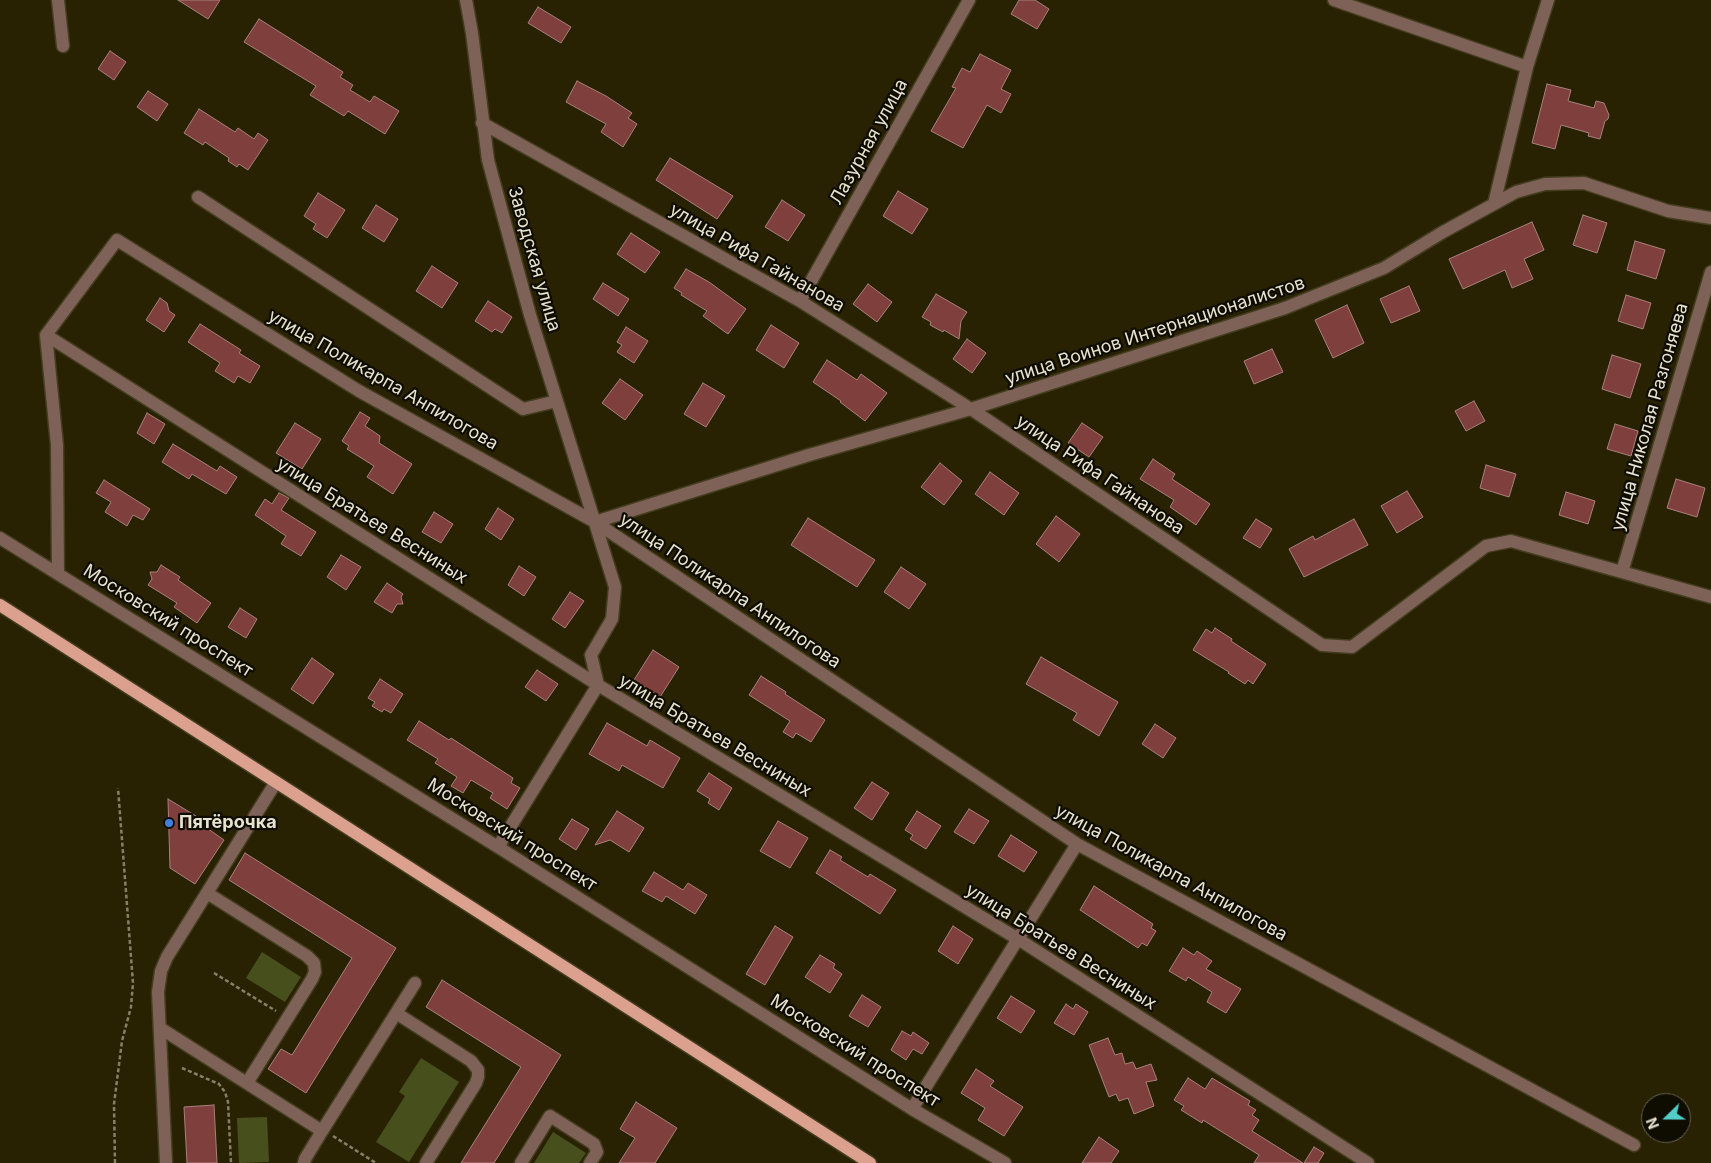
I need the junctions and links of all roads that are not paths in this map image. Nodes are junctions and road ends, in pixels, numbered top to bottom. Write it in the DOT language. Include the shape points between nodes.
graph roads {
  1 [pos="58,0"];
  2 [pos="466,0"];
  3 [pos="969,0"];
  4 [pos="1334,0"];
  5 [pos="1548,0"];
  6 [pos="63,46"];
  7 [pos="1527,67"];
  8 [pos="482,123"];
  9 [pos="198,197"];
  10 [pos="1494,204"];
  11 [pos="1711,218"];
  12 [pos="1711,272"];
  13 [pos="800,301"];
  14 [pos="46,335"];
  15 [pos="557,401"];
  16 [pos="971,409"];
  17 [pos="595,522"];
  18 [pos="0,538"];
  19 [pos="1622,572"];
  20 [pos="58,573"];
  21 [pos="1711,598"];
  22 [pos="0,605"];
  23 [pos="598,685"];
  24 [pos="276,782"];
  25 [pos="1077,844"];
  26 [pos="498,846"];
  27 [pos="207,893"];
  28 [pos="1018,940"];
  29 [pos="415,983"];
  30 [pos="396,1014"];
  31 [pos="160,1028"];
  32 [pos="247,1083"];
  33 [pos="912,1109"];
  34 [pos="323,1130"];
  35 [pos="1634,1145"];
  36 [pos="166,1163"];
  37 [pos="304,1163"];
  38 [pos="426,1163"];
  39 [pos="521,1163"];
  40 [pos="590,1163"];
  41 [pos="870,1163"];
  42 [pos="1005,1163"];
  43 [pos="1368,1163"];
  1 -- 6 [label="street"];
  2 -- 8 [label="street, Заводская улица"];
  3 -- 13 [label="street, Лазурная улица"];
  4 -- 7 [label="street"];
  5 -- 7 [label="street"];
  7 -- 10 [label="street"];
  8 -- 13 [label="street, улица Рифа Гайнанова"];
  8 -- 15 [label="street, Заводская улица" via="490,169"];
  9 -- 15 [label="street" via="523,409"];
  10 -- 11 [label="street, улица Воинов Интернационалистов" via="1516,192 1545,184 1584,183 1668,212"];
  10 -- 16 [label="street, улица Воинов Интернационалистов" via="1384,268 1285,308"];
  12 -- 19 [label="street, улица Николая Разгоняева"];
  13 -- 16 [label="street, улица Рифа Гайнанова"];
  14 -- 17 [label="street, улица Поликарпа Анпилогова" via="117,240 359,390"];
  14 -- 20 [label="street" via="57,445"];
  14 -- 23 [label="street, улица Братьев Весниных"];
  15 -- 17 [label="street, Заводская улица"];
  16 -- 17 [label="street, улица Воинов Интернационалистов" via="809,455"];
  16 -- 19 [label="street, улица Рифа Гайнанова" via="1322,646 1352,647 1486,546 1511,541"];
  17 -- 23 [label="street, Заводская улица" via="615,587 612,619 591,655"];
  17 -- 25 [label="street, улица Поликарпа Анпилогова"];
  18 -- 20 [label="street, Московский проспект"];
  19 -- 21 [label="street, улица Рифа Гайнанова"];
  20 -- 26 [label="street, Московский проспект"];
  22 -- 24 [label="main road"];
  23 -- 26 [label="street"];
  23 -- 28 [label="street, улица Братьев Весниных"];
  24 -- 27 [label="street"];
  24 -- 41 [label="main road"];
  25 -- 28 [label="street"];
  25 -- 35 [label="street, улица Поликарпа Анпилогова"];
  26 -- 33 [label="street, Московский проспект"];
  27 -- 31 [label="street" via="161,971 158,992"];
  27 -- 32 [label="street" via="314,963 312,979"];
  28 -- 33 [label="street"];
  28 -- 43 [label="street, улица Братьев Весниных"];
  29 -- 30 [label="street"];
  30 -- 34 [label="street"];
  30 -- 38 [label="street" via="471,1061 478,1070 476,1083"];
  31 -- 32 [label="street"];
  31 -- 36 [label="street"];
  32 -- 34 [label="street"];
  33 -- 42 [label="street, Московский проспект"];
  34 -- 37 [label="street"];
  39 -- 40 [label="street" via="550,1116 594,1144 597,1152"];
}
